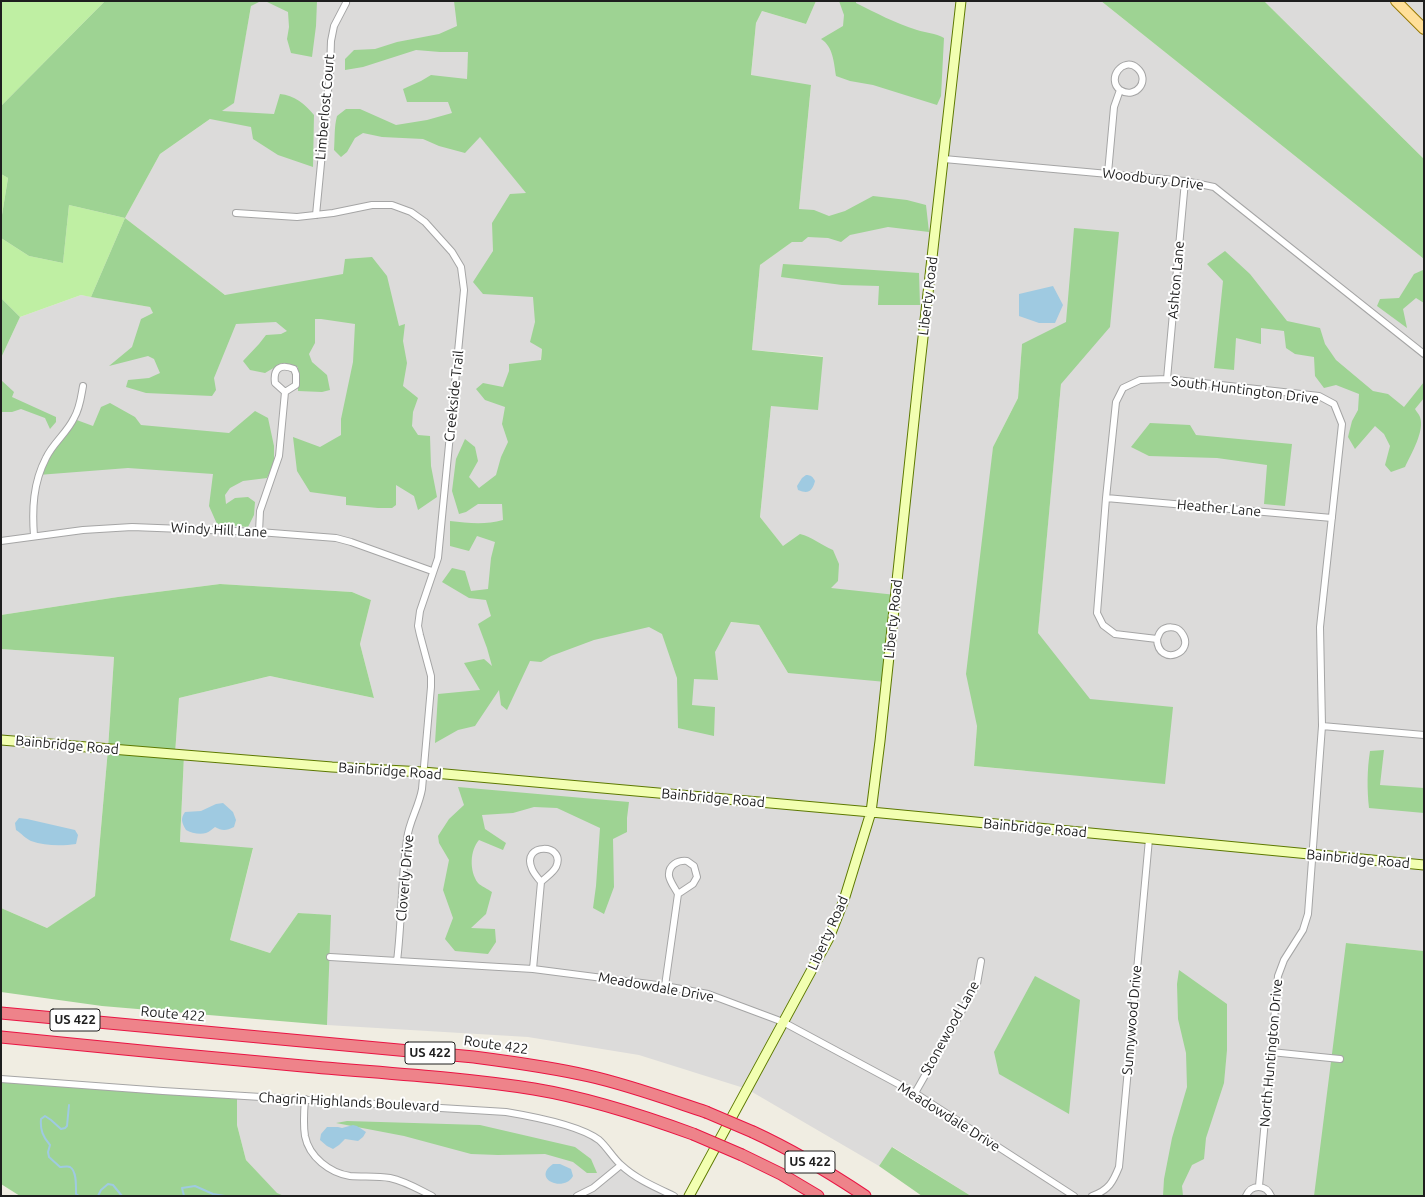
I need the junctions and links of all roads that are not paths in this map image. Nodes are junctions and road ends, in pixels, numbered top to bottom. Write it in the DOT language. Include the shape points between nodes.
graph roads {
  1 [pos="961,1"];
  2 [pos="1396,1"];
  3 [pos="346,3"];
  4 [pos="1424,29"];
  5 [pos="1120,90"];
  6 [pos="944,158"];
  7 [pos="1108,173"];
  8 [pos="1185,181"];
  9 [pos="236,213"];
  10 [pos="316,215"];
  11 [pos="1424,354"];
  12 [pos="1167,380"];
  13 [pos="83,386"];
  14 [pos="284,392"];
  15 [pos="1106,498"];
  16 [pos="1332,518"];
  17 [pos="259,532"];
  18 [pos="34,536"];
  19 [pos="1,541"];
  20 [pos="432,571"];
  21 [pos="1157,640"];
  22 [pos="1322,726"];
  23 [pos="1424,734"];
  24 [pos="1,740"];
  25 [pos="423,772"];
  26 [pos="871,812"];
  27 [pos="1148,839"];
  28 [pos="1312,854"];
  29 [pos="1424,865"];
  30 [pos="541,882"];
  31 [pos="678,894"];
  32 [pos="330,957"];
  33 [pos="397,961"];
  34 [pos="981,961"];
  35 [pos="533,969"];
  36 [pos="665,986"];
  37 [pos="1,1013"];
  38 [pos="784,1022"];
  39 [pos="1,1037"];
  40 [pos="1271,1052"];
  41 [pos="1340,1059"];
  42 [pos="1,1079"];
  43 [pos="915,1093"];
  44 [pos="305,1099"];
  45 [pos="621,1165"];
  46 [pos="1259,1186"];
  47 [pos="432,1196"];
  48 [pos="577,1196"];
  49 [pos="674,1196"];
  50 [pos="689,1196"];
  51 [pos="818,1196"];
  52 [pos="865,1196"];
  53 [pos="1074,1196"];
  54 [pos="1092,1196"];
  55 [pos="1246,1196"];
  56 [pos="1271,1196"];
  1 -- 6 [label="street, Liberty Road"];
  2 -- 4 [label="main road"];
  3 -- 10 [label="street, Limberlost Court" via="334,26 331,41"];
  5 -- 5 [label="street" via="1114,82 1118,69 1129,65 1136,67 1142,74 1141,86 1130,93"];
  5 -- 7 [label="street" via="1114,107"];
  6 -- 7 [label="street, Woodbury Drive"];
  6 -- 26 [label="street, Liberty Road"];
  7 -- 8 [label="street, Woodbury Drive"];
  8 -- 11 [label="street, Woodbury Drive" via="1214,187"];
  8 -- 12 [label="street, Ashton Lane"];
  9 -- 10 [label="street, Creekside Trail" via="288,217"];
  10 -- 20 [label="street, Creekside Trail" via="372,205 392,205 425,222 461,266 464,290 438,558"];
  12 -- 15 [label="street, South Huntington Drive" via="1140,380 1122,388 1116,402"];
  12 -- 16 [label="street, South Huntington Drive" via="1319,396 1334,404 1342,424"];
  13 -- 18 [label="street" via="80,406 74,419 46,457 38,475 32,515"];
  14 -- 17 [label="street" via="280,456 260,511"];
  15 -- 16 [label="street, Heather Lane"];
  15 -- 21 [label="street, South Huntington Drive" via="1097,613 1103,625 1115,634"];
  16 -- 22 [label="street, South Huntington Drive" via="1320,627"];
  17 -- 18 [label="street, Windy Hill Lane" via="132,527"];
  17 -- 20 [label="street, Windy Hill Lane" via="336,538"];
  18 -- 19 [label="street, Windy Hill Lane"];
  20 -- 25 [label="street, Creekside Trail" via="418,626 431,676"];
  21 -- 21 [label="street" via="1165,628 1172,627 1182,633 1185,644 1179,653 1166,655 1160,650"];
  22 -- 23 [label="street"];
  22 -- 28 [label="street, South Huntington Drive"];
  24 -- 25 [label="street, Bainbridge Road"];
  25 -- 26 [label="street, Bainbridge Road"];
  25 -- 33 [label="street, Cloverly Drive" via="420,802 412,818 407,840"];
  26 -- 27 [label="street, Bainbridge Road"];
  26 -- 38 [label="street, Liberty Road" via="836,922"];
  27 -- 28 [label="street, Bainbridge Road"];
  27 -- 54 [label="street, Sunnywood Drive" via="1119,1167 1112,1182"];
  28 -- 29 [label="street, Bainbridge Road"];
  28 -- 40 [label="street, North Huntington Drive" via="1308,914 1303,930 1284,960 1278,976"];
  30 -- 30 [label="street" via="554,871 558,861 552,850 547,848 536,850 530,860 532,869"];
  30 -- 35 [label="street"];
  31 -- 31 [label="street" via="693,884 696,877 694,866 687,861 677,862 670,870 670,880"];
  31 -- 36 [label="street"];
  32 -- 33 [label="street, Meadowdale Drive"];
  33 -- 35 [label="street, Meadowdale Drive"];
  34 -- 43 [label="street, Stonewood Lane" via="977,984"];
  35 -- 36 [label="street, Meadowdale Drive"];
  36 -- 38 [label="street, Meadowdale Drive" via="708,994"];
  37 -- 52 [label="highway, Route 422 / US 422, bridge" via="474,1057 551,1068 628,1086 706,1112 782,1145"];
  38 -- 43 [label="street, Meadowdale Drive"];
  38 -- 50 [label="street, Liberty Road"];
  39 -- 51 [label="highway, US 422, bridge" via="396,1073 519,1087 593,1102 693,1134 781,1174"];
  40 -- 41 [label="street"];
  40 -- 46 [label="street, North Huntington Drive"];
  42 -- 44 [label="street, Chagrin Highlands Boulevard" via="163,1092"];
  43 -- 53 [label="street, Meadowdale Drive"];
  44 -- 45 [label="street, Chagrin Highlands Boulevard" via="471,1109 535,1117 589,1134 599,1140"];
  44 -- 47 [label="street" via="305,1137 310,1150 321,1163 334,1172 349,1176 400,1181"];
  45 -- 48 [label="street" via="593,1188"];
  45 -- 49 [label="street, Chagrin Highlands Boulevard" via="639,1178"];
  46 -- 55 [label="street" via="1251,1189"];
  46 -- 56 [label="street" via="1266,1189"];
}
